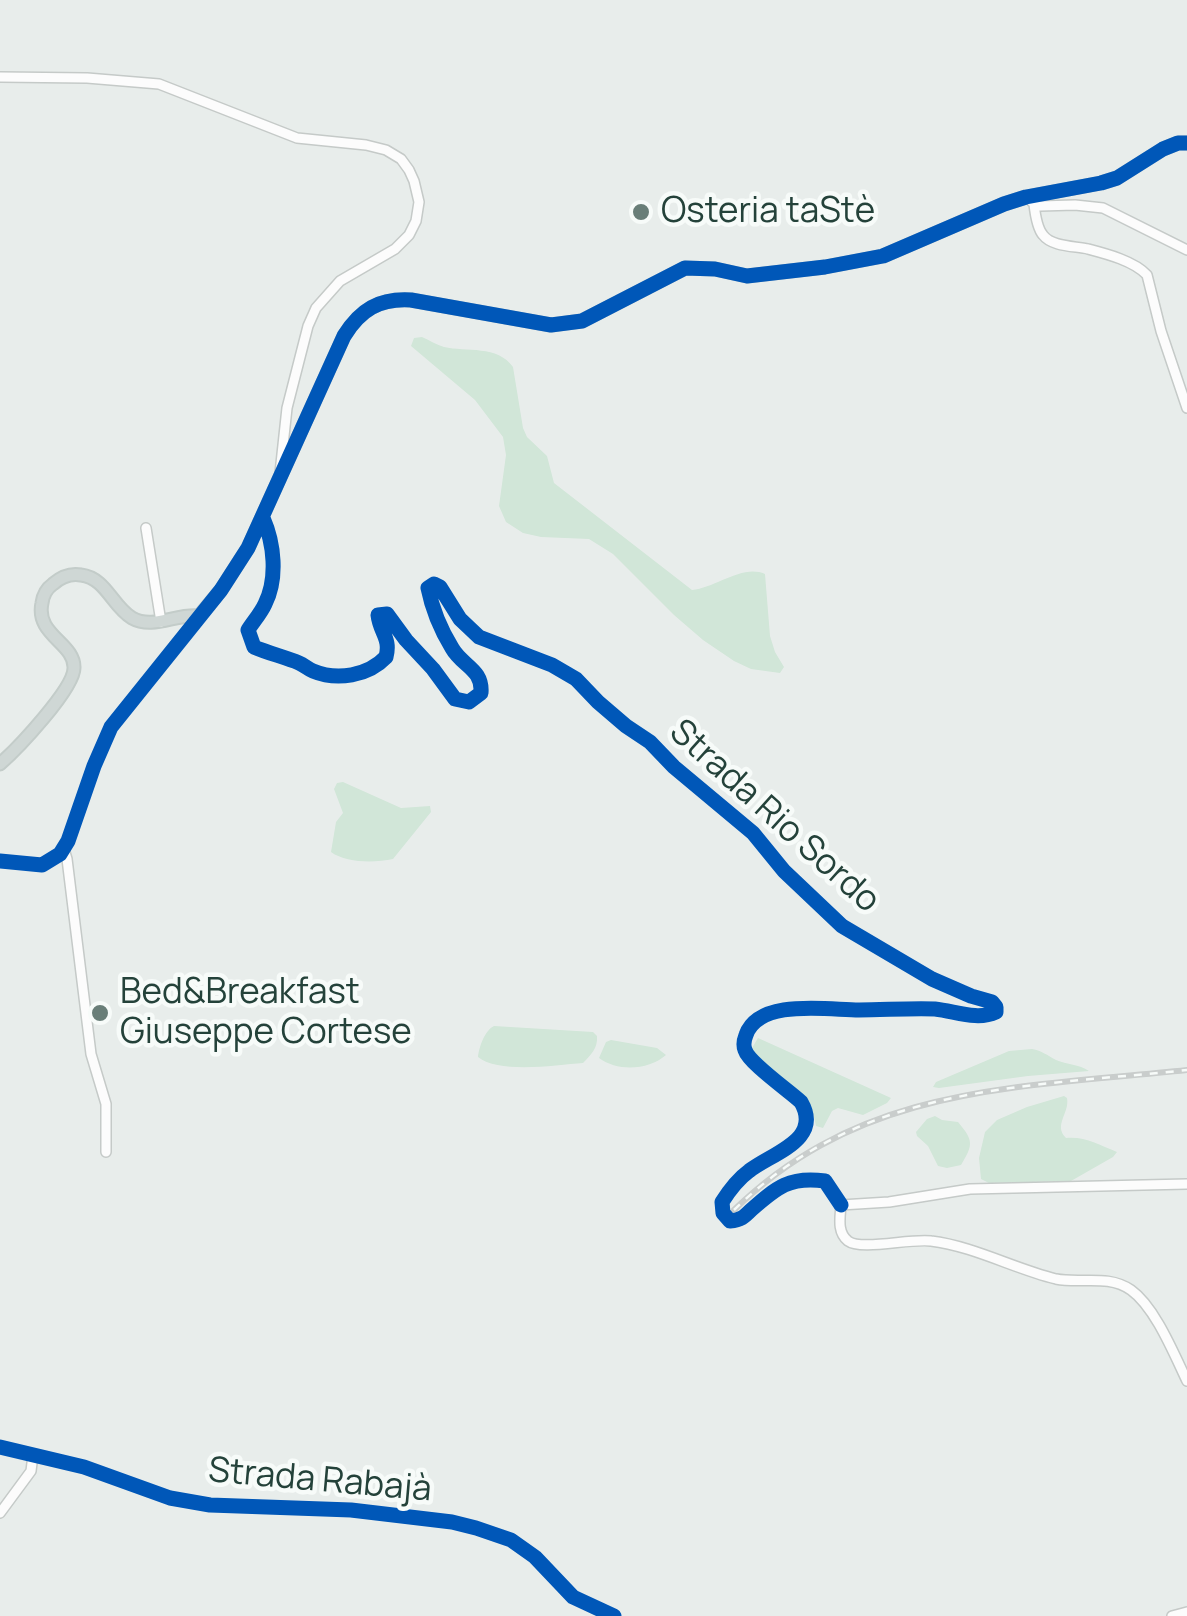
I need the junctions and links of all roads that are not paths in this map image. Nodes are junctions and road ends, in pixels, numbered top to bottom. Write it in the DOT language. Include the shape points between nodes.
graph roads {
  1 [pos="0,77"];
  2 [pos="1187,143"];
  3 [pos="1030,200"];
  4 [pos="1187,250"];
  5 [pos="287,408"];
  6 [pos="1187,408"];
  7 [pos="307,417"];
  8 [pos="284,425"];
  9 [pos="298,436"];
  10 [pos="280,475"];
  11 [pos="262,518"];
  12 [pos="146,528"];
  13 [pos="199,616"];
  14 [pos="161,622"];
  15 [pos="0,764"];
  16 [pos="64,849"];
  17 [pos="0,861"];
  18 [pos="106,1152"];
  19 [pos="1187,1184"];
  20 [pos="841,1205"];
  21 [pos="1187,1381"];
  22 [pos="0,1448"];
  23 [pos="32,1455"];
  24 [pos="0,1513"];
  25 [pos="1187,1612"];
  26 [pos="614,1616"];
  27 [pos="1172,1616"];
  1 -- 5 [label="street" via="159,84 296,138 386,150 401,160 417,191 416,221 394,249 340,281 316,308"];
  2 -- 3 [label="main road" via="1101,184"];
  3 -- 4 [label="street" via="1103,208"];
  3 -- 6 [label="street" via="1045,238 1147,275"];
  3 -- 7 [label="main road" via="1004,204 902,250 858,262 747,276 684,268 574,323 382,301 344,336"];
  5 -- 7 [label="street"];
  5 -- 8 [label="street"];
  5 -- 9 [label="street"];
  7 -- 9 [label="main road"];
  8 -- 9 [label="street"];
  8 -- 10 [label="street"];
  9 -- 10 [label="main road"];
  10 -- 11 [label="main road"];
  11 -- 13 [label="main road" via="236,569"];
  11 -- 20 [label="street, Strada Rio Sordo" via="273,560 266,604 248,630 254,647 314,672 364,673 386,658 388,640 378,615 387,614 455,699 469,702 482,686 442,628 428,588 434,584 479,637 564,670 650,742 753,833 842,926 932,979 992,1002 991,1016 808,1008 773,1012 751,1025 744,1042 749,1058 800,1102 808,1122 789,1146 740,1178 722,1202 723,1214 739,1220 780,1186 806,1178 825,1180"];
  12 -- 14 [label="street"];
  13 -- 14 [label="main road"];
  13 -- 16 [label="street" via="111,726"];
  14 -- 15 [label="main road" via="133,619 87,576 55,581 41,610 48,631 71,656 72,678"];
  16 -- 17 [label="street" via="42,865"];
  16 -- 18 [label="street" via="91,1054 106,1104"];
  19 -- 20 [label="street" via="970,1189"];
  20 -- 21 [label="street" via="841,1230 856,1245 930,1240 1058,1279 1126,1287 1152,1314"];
  22 -- 23 [label="street, Strada Rabajà"];
  23 -- 24 [label="street" via="30,1471"];
  23 -- 26 [label="street, Strada Rabajà" via="210,1505 351,1510 476,1528 511,1540 572,1596"];
  25 -- 27 [label="street"];
}
